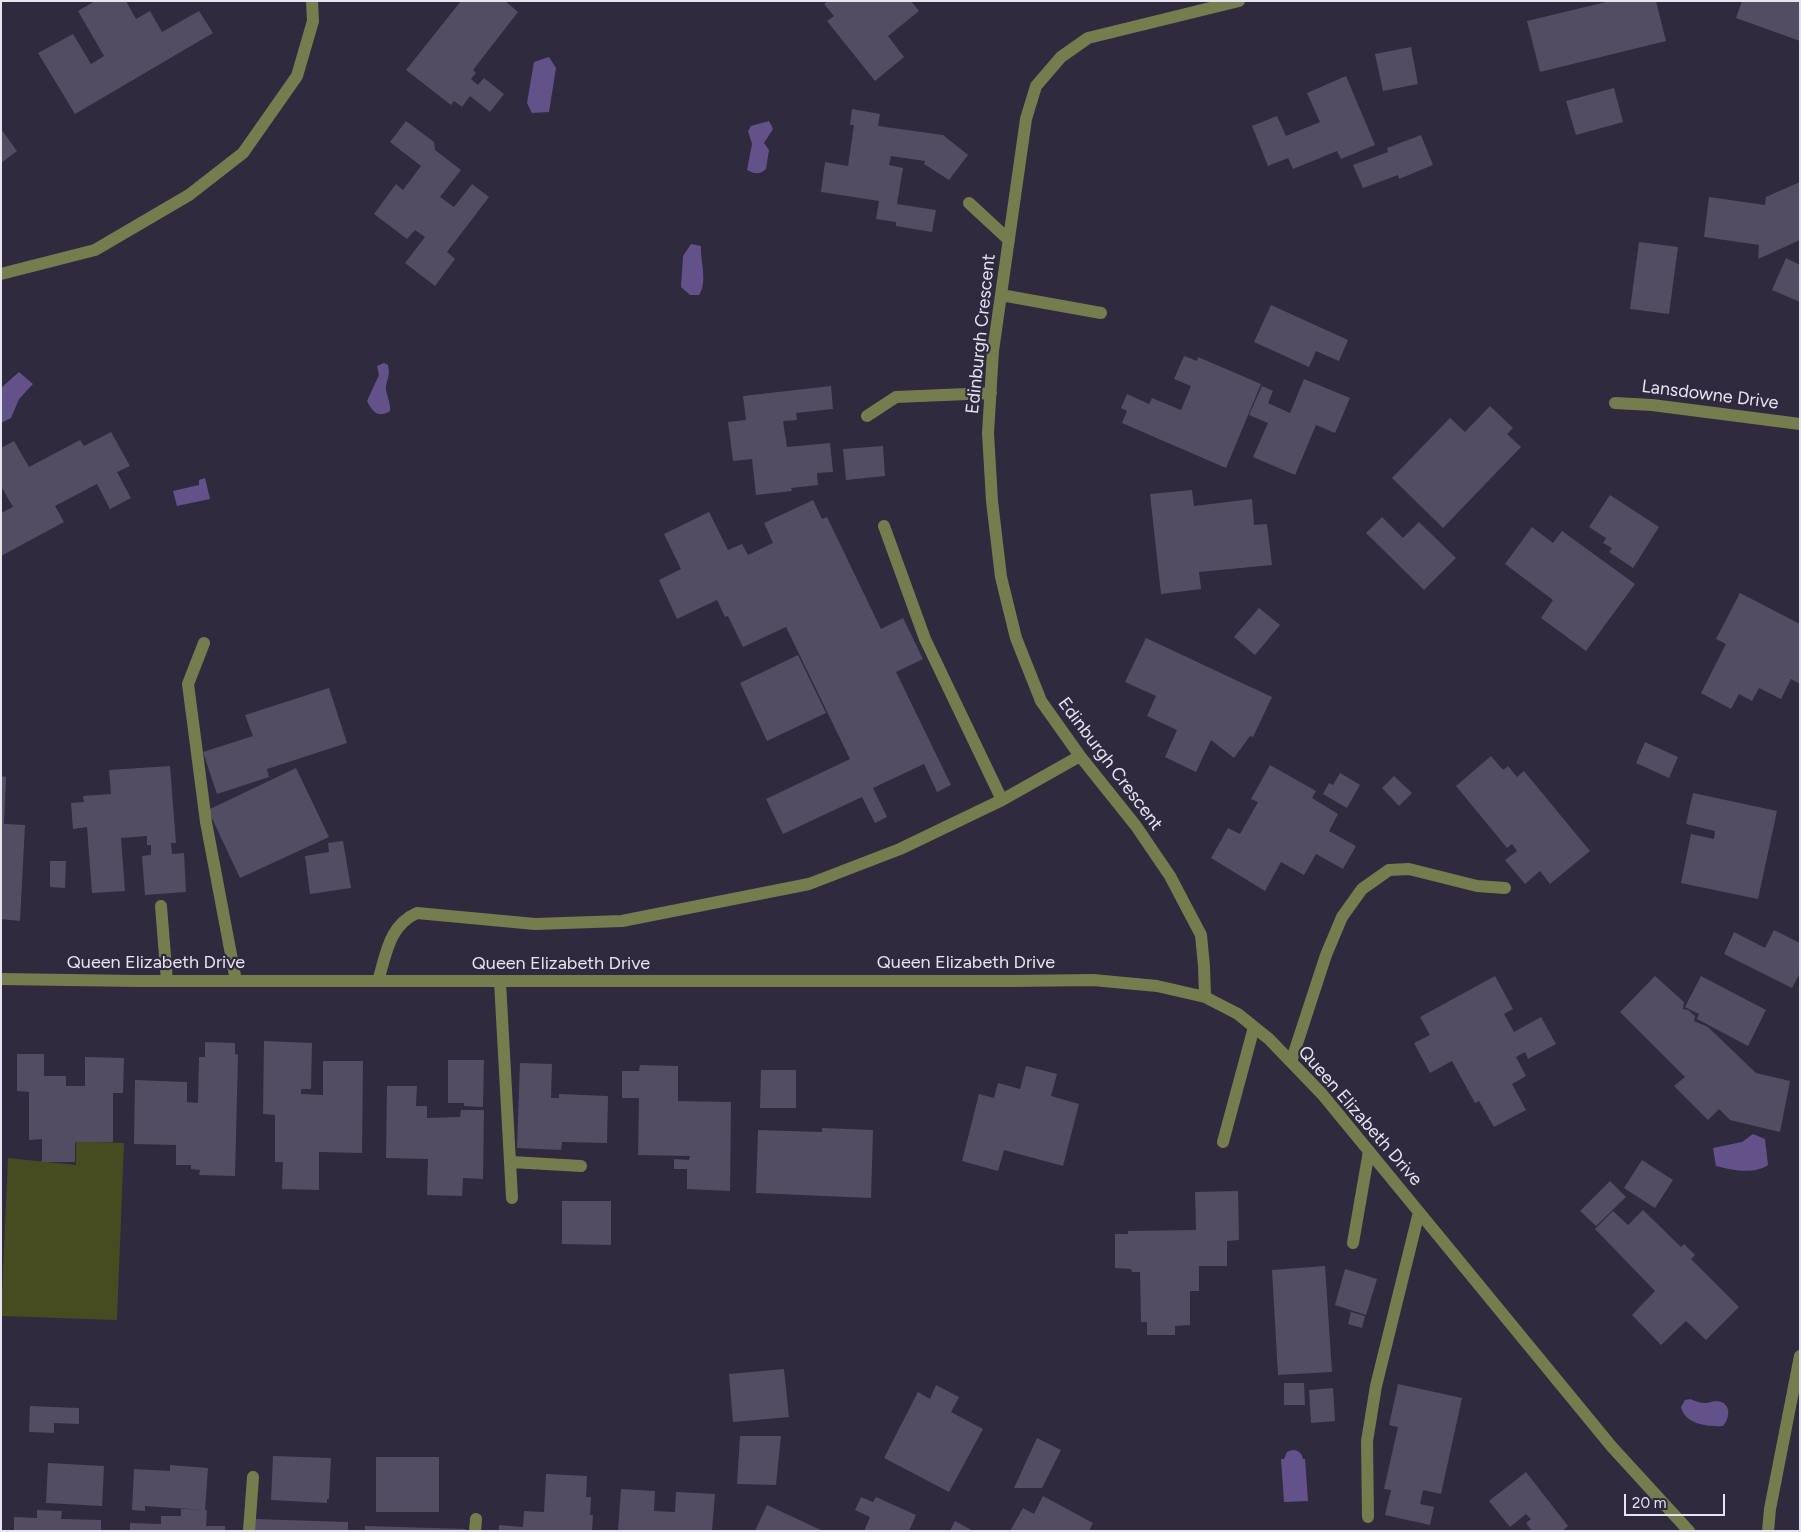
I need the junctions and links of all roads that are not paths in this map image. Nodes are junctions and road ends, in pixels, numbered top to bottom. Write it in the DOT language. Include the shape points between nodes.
graph roads {
  1 [pos="312,1"];
  2 [pos="1239,1"];
  3 [pos="969,203"];
  4 [pos="1009,240"];
  5 [pos="1,274"];
  6 [pos="1001,295"];
  7 [pos="1101,312"];
  8 [pos="991,393"];
  9 [pos="1615,403"];
  10 [pos="867,416"];
  11 [pos="1800,424"];
  12 [pos="884,526"];
  13 [pos="204,643"];
  14 [pos="1080,756"];
  15 [pos="1002,800"];
  16 [pos="1505,888"];
  17 [pos="162,906"];
  18 [pos="1,979"];
  19 [pos="167,981"];
  20 [pos="236,981"];
  21 [pos="378,982"];
  22 [pos="500,982"];
  23 [pos="1205,997"];
  24 [pos="1254,1027"];
  25 [pos="1291,1062"];
  26 [pos="1223,1142"];
  27 [pos="1369,1151"];
  28 [pos="511,1162"];
  29 [pos="581,1166"];
  30 [pos="512,1198"];
  31 [pos="1420,1212"];
  32 [pos="1353,1243"];
  33 [pos="1800,1356"];
  34 [pos="253,1477"];
  35 [pos="1368,1517"];
  36 [pos="249,1531"];
  37 [pos="1689,1531"];
  38 [pos="1768,1531"];
  1 -- 5 [label="street" via="313,21 298,76 244,153 190,196 95,250"];
  2 -- 4 [label="street, Edinburgh Crescent" via="1088,38 1061,57 1036,86 1026,119"];
  3 -- 4 [label="street"];
  4 -- 6 [label="street, Edinburgh Crescent"];
  6 -- 7 [label="street"];
  6 -- 8 [label="street, Edinburgh Crescent"];
  8 -- 10 [label="street" via="896,398"];
  8 -- 14 [label="street, Edinburgh Crescent" via="988,433 1001,577 1014,629 1041,701"];
  9 -- 11 [label="street, Lansdowne Drive"];
  12 -- 15 [label="street" via="925,640"];
  13 -- 20 [label="street" via="188,684 206,822"];
  14 -- 15 [label="street"];
  14 -- 23 [label="street, Edinburgh Crescent" via="1136,826 1175,884 1201,935"];
  15 -- 21 [label="street" via="900,849 809,884 696,907 622,921 535,924 417,913 401,922 392,937"];
  16 -- 25 [label="street" via="1477,886 1408,869 1389,870 1362,889 1342,917 1326,955"];
  17 -- 19 [label="street"];
  18 -- 19 [label="street, Queen Elizabeth Drive"];
  19 -- 20 [label="street, Queen Elizabeth Drive"];
  20 -- 21 [label="street, Queen Elizabeth Drive"];
  21 -- 22 [label="street, Queen Elizabeth Drive"];
  22 -- 23 [label="street, Queen Elizabeth Drive" via="1092,980 1157,986"];
  22 -- 28 [label="street"];
  23 -- 24 [label="street, Queen Elizabeth Drive" via="1238,1014"];
  24 -- 25 [label="street, Queen Elizabeth Drive"];
  24 -- 26 [label="street"];
  25 -- 27 [label="street, Queen Elizabeth Drive"];
  27 -- 31 [label="street, Queen Elizabeth Drive"];
  27 -- 32 [label="street"];
  28 -- 29 [label="street"];
  28 -- 30 [label="street"];
  31 -- 35 [label="street" via="1376,1386 1367,1440"];
  31 -- 37 [label="street, Queen Elizabeth Drive" via="1612,1447"];
  33 -- 38 [label="street"];
  34 -- 36 [label="street"];
}
